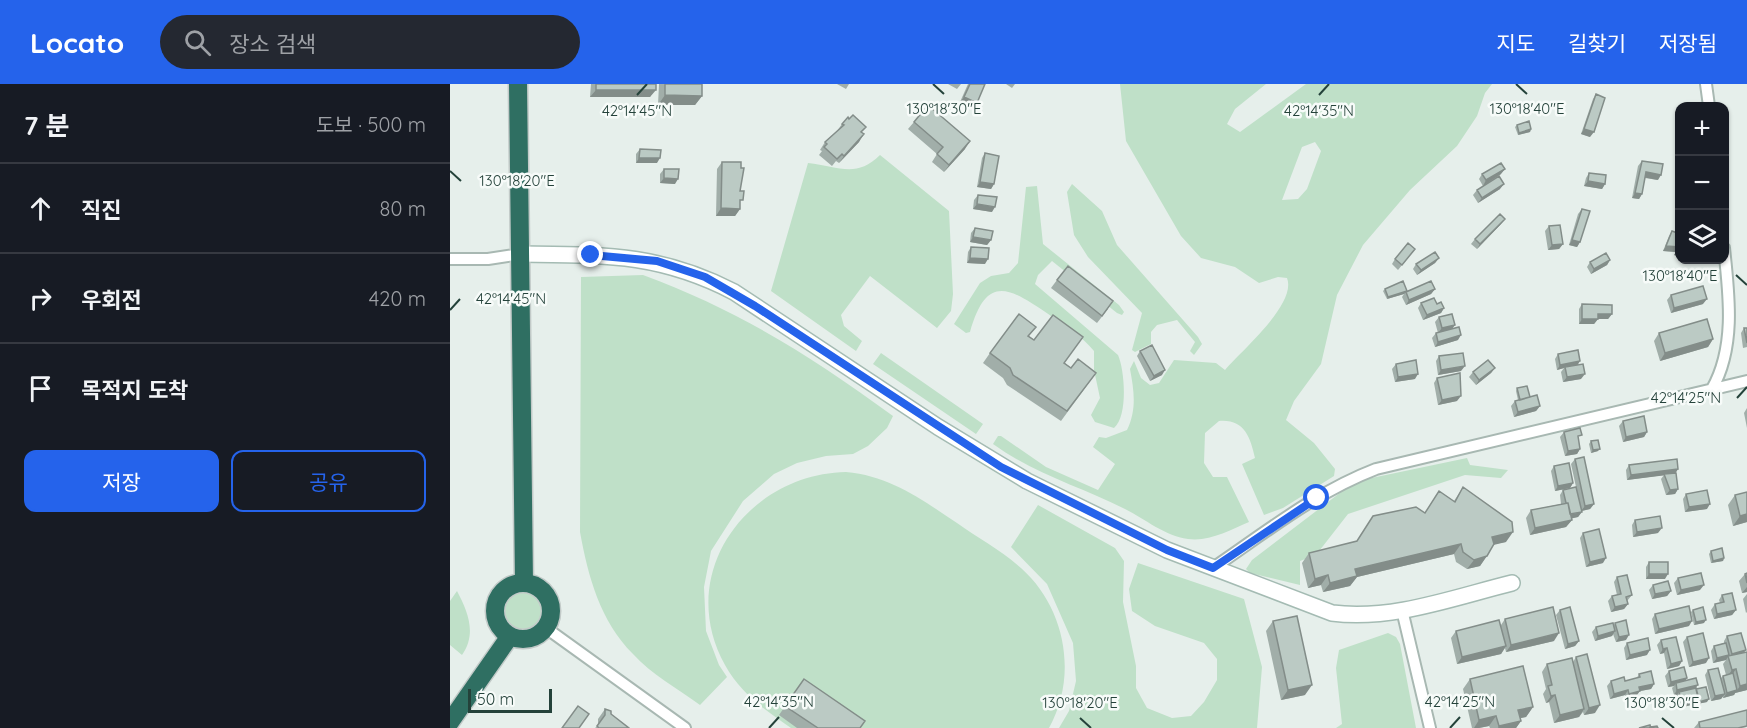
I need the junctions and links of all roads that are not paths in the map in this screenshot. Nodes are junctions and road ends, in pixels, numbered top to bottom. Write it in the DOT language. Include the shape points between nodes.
graph roads {
  1 [pos="518,84"];
  2 [pos="1706,84"];
  3 [pos="1708,102"];
  4 [pos="521,254"];
  5 [pos="450,259"];
  6 [pos="1727,264"];
  7 [pos="1747,381"];
  8 [pos="1712,388"];
  9 [pos="1213,568"];
  10 [pos="524,583"];
  11 [pos="1512,583"];
  12 [pos="1402,610"];
  13 [pos="546,628"];
  14 [pos="510,636"];
  15 [pos="450,722"];
  16 [pos="685,728"];
  17 [pos="1430,728"];
  1 -- 4 [label="highway"];
  2 -- 3 [label="street"];
  4 -- 5 [label="street"];
  4 -- 9 [label="street" via="657,261 705,277 1001,467 1167,550"];
  4 -- 10 [label="highway"];
  6 -- 8 [label="street" via="1728,339"];
  7 -- 8 [label="street"];
  8 -- 9 [label="street" via="1376,470 1317,498"];
  9 -- 12 [label="street" via="1332,613"];
  10 -- 13 [label="highway" via="537,587 550,602"];
  10 -- 14 [label="highway" via="505,590 497,601 497,621"];
  11 -- 12 [label="street"];
  12 -- 17 [label="street"];
  13 -- 14 [label="highway" via="530,639"];
  13 -- 16 [label="street"];
  14 -- 15 [label="highway"];
}
